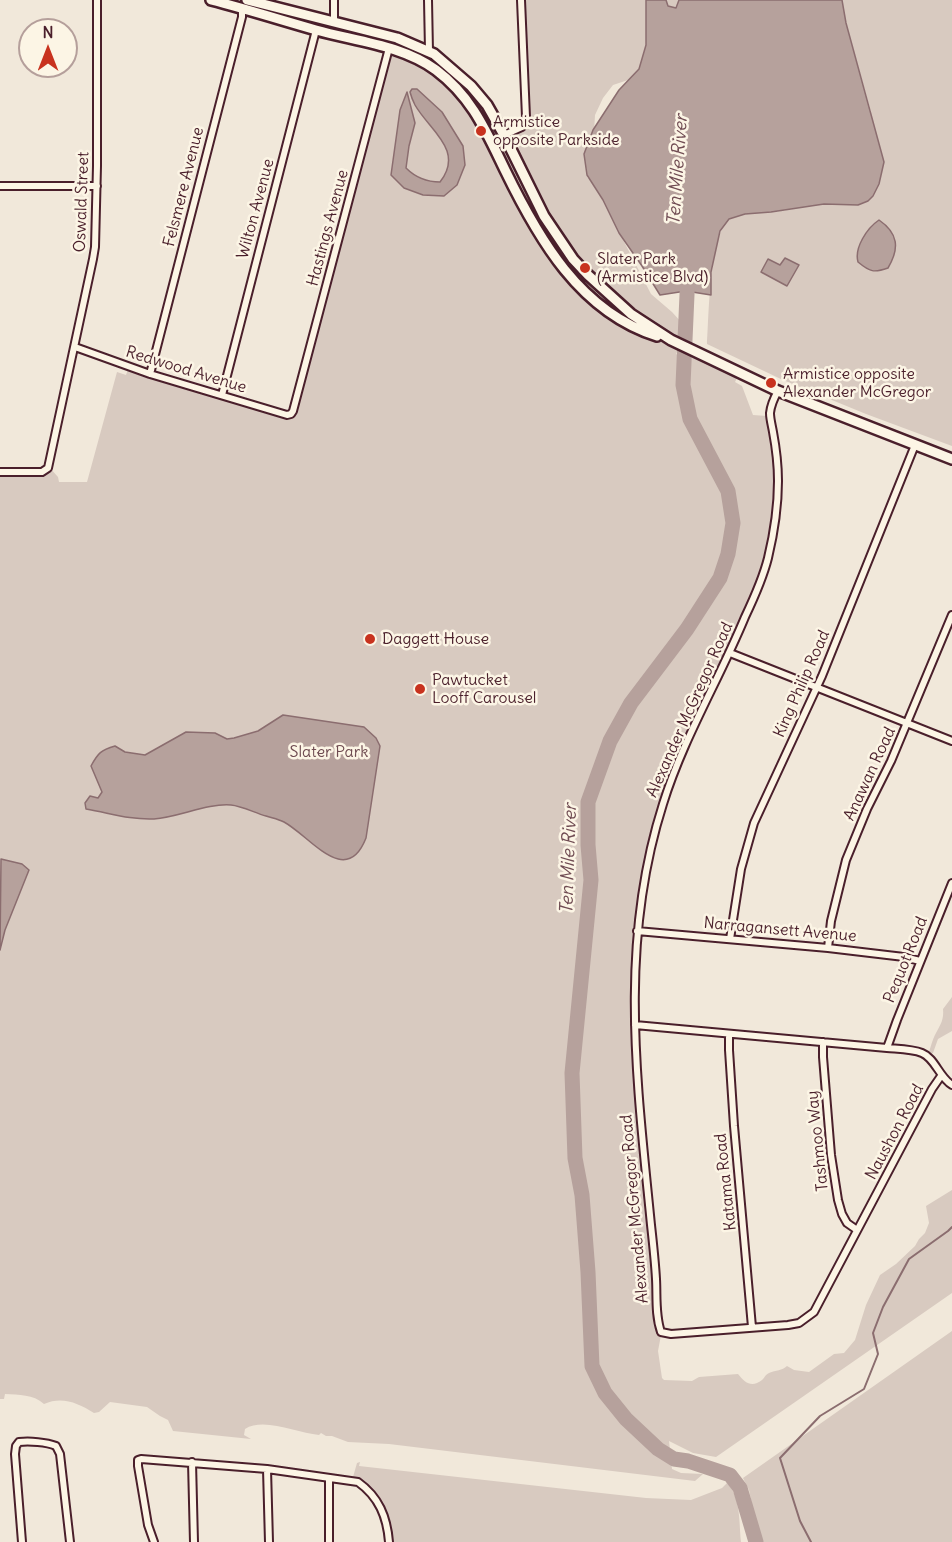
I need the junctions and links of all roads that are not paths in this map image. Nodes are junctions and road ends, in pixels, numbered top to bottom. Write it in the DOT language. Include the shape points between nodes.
graph roads {
  1 [pos="97,0"];
  2 [pos="211,0"];
  3 [pos="334,0"];
  4 [pos="428,0"];
  5 [pos="521,0"];
  6 [pos="244,4"];
  7 [pos="334,22"];
  8 [pos="316,30"];
  9 [pos="389,48"];
  10 [pos="429,51"];
  11 [pos="504,135"];
  12 [pos="0,186"];
  13 [pos="97,186"];
  14 [pos="671,340"];
  15 [pos="75,347"];
  16 [pos="150,374"];
  17 [pos="778,390"];
  18 [pos="222,395"];
  19 [pos="291,414"];
  20 [pos="915,445"];
  21 [pos="952,459"];
  22 [pos="0,472"];
  23 [pos="952,615"];
  24 [pos="730,653"];
  25 [pos="817,688"];
  26 [pos="907,723"];
  27 [pos="952,741"];
  28 [pos="952,883"];
  29 [pos="636,931"];
  30 [pos="730,939"];
  31 [pos="828,948"];
  32 [pos="920,962"];
  33 [pos="635,1025"];
  34 [pos="729,1034"];
  35 [pos="823,1042"];
  36 [pos="887,1048"];
  37 [pos="941,1076"];
  38 [pos="952,1085"];
  39 [pos="857,1230"];
  40 [pos="752,1327"];
  41 [pos="662,1332"];
  42 [pos="192,1462"];
  43 [pos="267,1469"];
  44 [pos="329,1478"];
  45 [pos="22,1542"];
  46 [pos="70,1542"];
  47 [pos="154,1542"];
  48 [pos="194,1542"];
  49 [pos="269,1542"];
  50 [pos="329,1542"];
  51 [pos="389,1542"];
  1 -- 13 [label="street, Oswald Street"];
  2 -- 6 [label="main road"];
  3 -- 7 [label="street"];
  4 -- 10 [label="street"];
  5 -- 11 [label="street" via="526,117 522,127"];
  6 -- 7 [label="main road"];
  6 -- 8 [label="main road"];
  6 -- 16 [label="street, Felsmere Avenue"];
  7 -- 10 [label="main road"];
  8 -- 9 [label="main road"];
  8 -- 18 [label="street, Wilton Avenue"];
  9 -- 14 [label="main road" via="429,66 462,95 482,122 527,214 550,251 585,292 598,305 637,328"];
  9 -- 19 [label="street, Hastings Avenue"];
  10 -- 11 [label="main road" via="480,95"];
  11 -- 14 [label="main road" via="544,216 573,258 624,308"];
  12 -- 13 [label="street"];
  13 -- 15 [label="street, Oswald Street" via="95,248"];
  14 -- 17 [label="main road"];
  15 -- 16 [label="street, Redwood Avenue"];
  15 -- 22 [label="street, Oswald Street" via="48,468 42,472"];
  16 -- 18 [label="street, Redwood Avenue"];
  17 -- 20 [label="main road"];
  17 -- 24 [label="street, Alexander McGregor Road" via="770,415 777,457 776,519 768,560"];
  18 -- 19 [label="street, Redwood Avenue"];
  20 -- 21 [label="main road"];
  20 -- 25 [label="street, King Philip Road"];
  23 -- 26 [label="street, Anawan Road"];
  24 -- 25 [label="street"];
  24 -- 29 [label="street, Alexander McGregor Road" via="687,741 663,803"];
  25 -- 26 [label="street"];
  25 -- 30 [label="street, King Philip Road" via="754,824 741,869"];
  26 -- 27 [label="street"];
  26 -- 31 [label="street, Anawan Road" via="846,860"];
  28 -- 32 [label="street, Pequot Road"];
  29 -- 30 [label="street, Narragansett Avenue"];
  29 -- 33 [label="street, Alexander McGregor Road"];
  30 -- 31 [label="street, Narragansett Avenue"];
  31 -- 32 [label="street, Narragansett Avenue"];
  32 -- 36 [label="street, Pequot Road"];
  33 -- 34 [label="street, Naushon Road"];
  33 -- 41 [label="street, Alexander McGregor Road" via="658,1323"];
  34 -- 35 [label="street, Naushon Road"];
  34 -- 40 [label="street, Katama Road"];
  35 -- 36 [label="street, Naushon Road"];
  35 -- 39 [label="street, Tashmoo Way" via="838,1200 847,1223"];
  36 -- 37 [label="street, Naushon Road" via="921,1053"];
  37 -- 38 [label="street"];
  37 -- 39 [label="street, Naushon Road"];
  39 -- 40 [label="street, Naushon Road" via="814,1312 799,1323"];
  40 -- 41 [label="street, Naushon Road"];
  42 -- 43 [label="street"];
  42 -- 47 [label="street" via="138,1460"];
  42 -- 48 [label="street"];
  43 -- 44 [label="street"];
  43 -- 49 [label="street"];
  44 -- 50 [label="street"];
  44 -- 51 [label="street" via="358,1482 368,1489 384,1514"];
  45 -- 46 [label="street" via="15,1454 19,1442 56,1446"];
}
